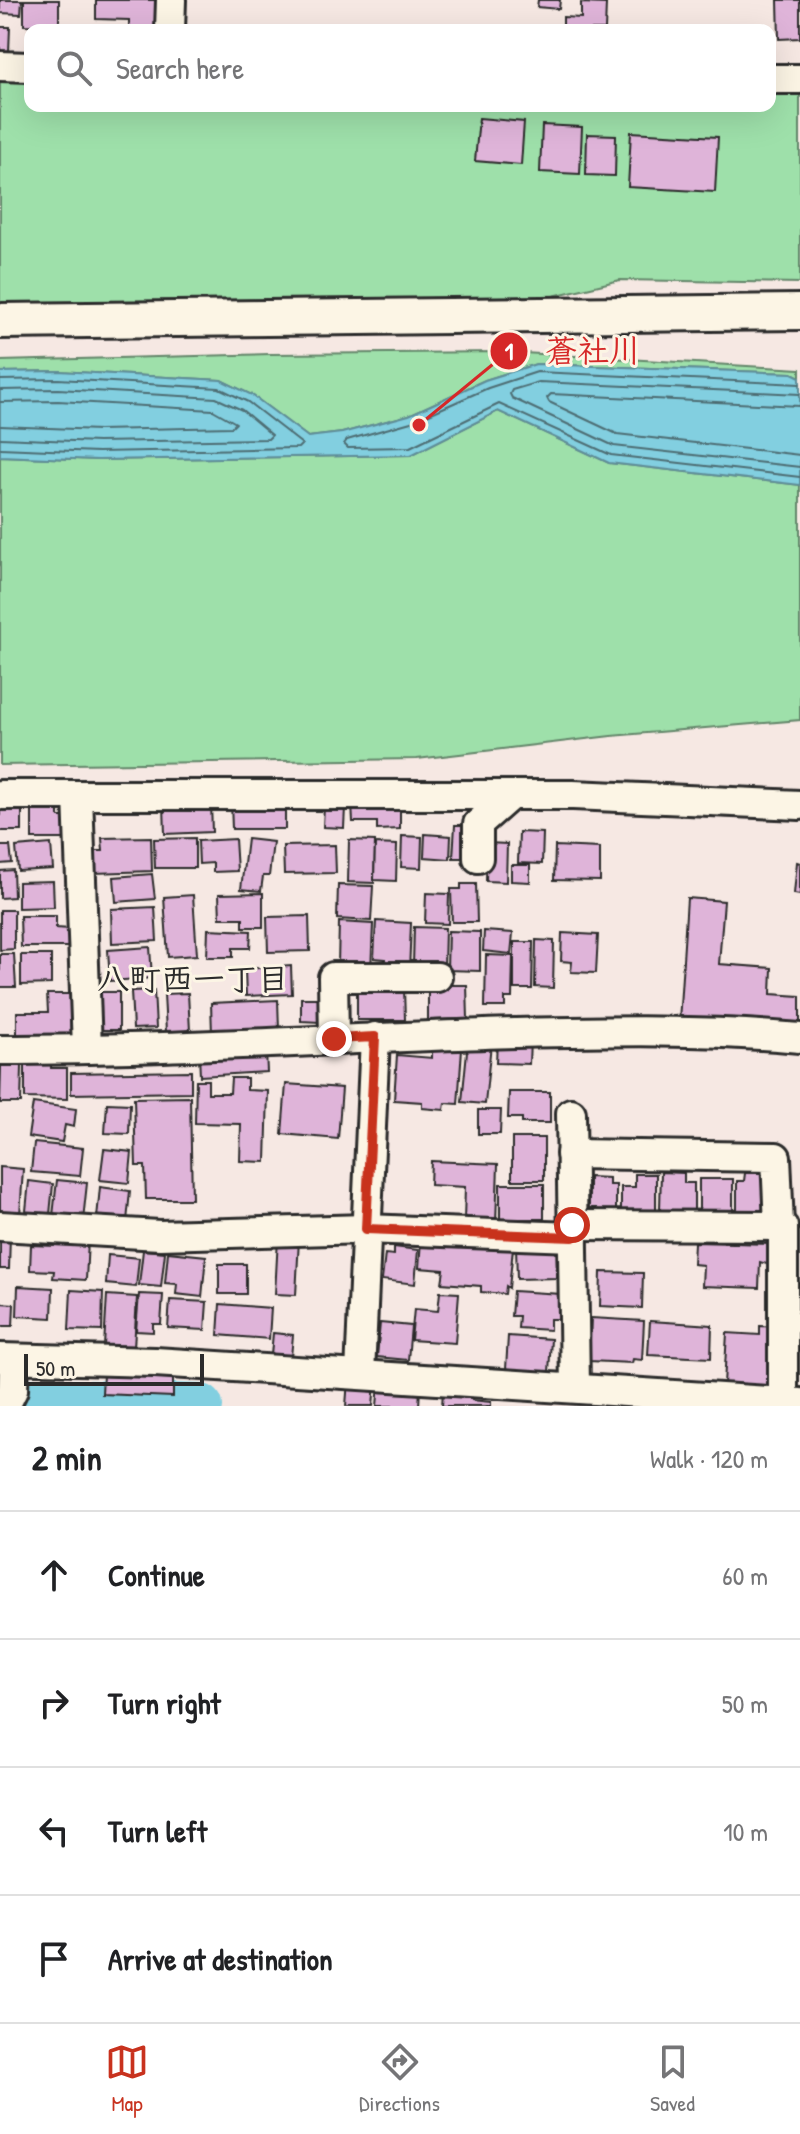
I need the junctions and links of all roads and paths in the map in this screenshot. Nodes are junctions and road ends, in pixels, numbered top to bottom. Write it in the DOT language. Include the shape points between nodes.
graph roads {
  1 [pos="171,0"];
  2 [pos="170,24"];
  3 [pos="0,66"];
  4 [pos="24,67"];
  5 [pos="776,79"];
  6 [pos="800,79"];
  7 [pos="800,312"];
  8 [pos="0,321"];
  9 [pos="0,795"];
  10 [pos="78,795"];
  11 [pos="511,795"];
  12 [pos="800,805"];
  13 [pos="478,858"];
  14 [pos="437,977"];
  15 [pos="375,1037"];
  16 [pos="800,1038"];
  17 [pos="334,1039"];
  18 [pos="87,1049"];
  19 [pos="0,1050"];
  20 [pos="571,1113"];
  21 [pos="571,1154"];
  22 [pos="0,1226"];
  23 [pos="787,1227"];
  24 [pos="366,1229"];
  25 [pos="572,1231"];
  26 [pos="7,1359"];
  27 [pos="360,1374"];
  28 [pos="575,1388"];
  29 [pos="791,1400"];
  30 [pos="5,1406"];
  1 -- 2 [label="street"];
  3 -- 4 [label="street"];
  5 -- 6 [label="street"];
  7 -- 8 [label="street"];
  9 -- 10 [label="street"];
  10 -- 11 [label="street"];
  10 -- 18 [label="street"];
  11 -- 12 [label="street"];
  11 -- 13 [label="street" via="478,824"];
  14 -- 17 [label="street" via="333,977"];
  15 -- 16 [label="street" via="728,1031"];
  15 -- 17 [label="street"];
  15 -- 24 [label="street"];
  17 -- 18 [label="street"];
  18 -- 19 [label="street"];
  20 -- 21 [label="street"];
  21 -- 23 [label="street" via="776,1157"];
  21 -- 25 [label="street"];
  22 -- 24 [label="street" via="160,1235"];
  23 -- 25 [label="street"];
  23 -- 29 [label="street"];
  24 -- 25 [label="street"];
  24 -- 27 [label="street"];
  25 -- 28 [label="street"];
  26 -- 27 [label="street"];
  26 -- 30 [label="street" via="13,1390"];
  27 -- 28 [label="street"];
  28 -- 29 [label="street"];
}
